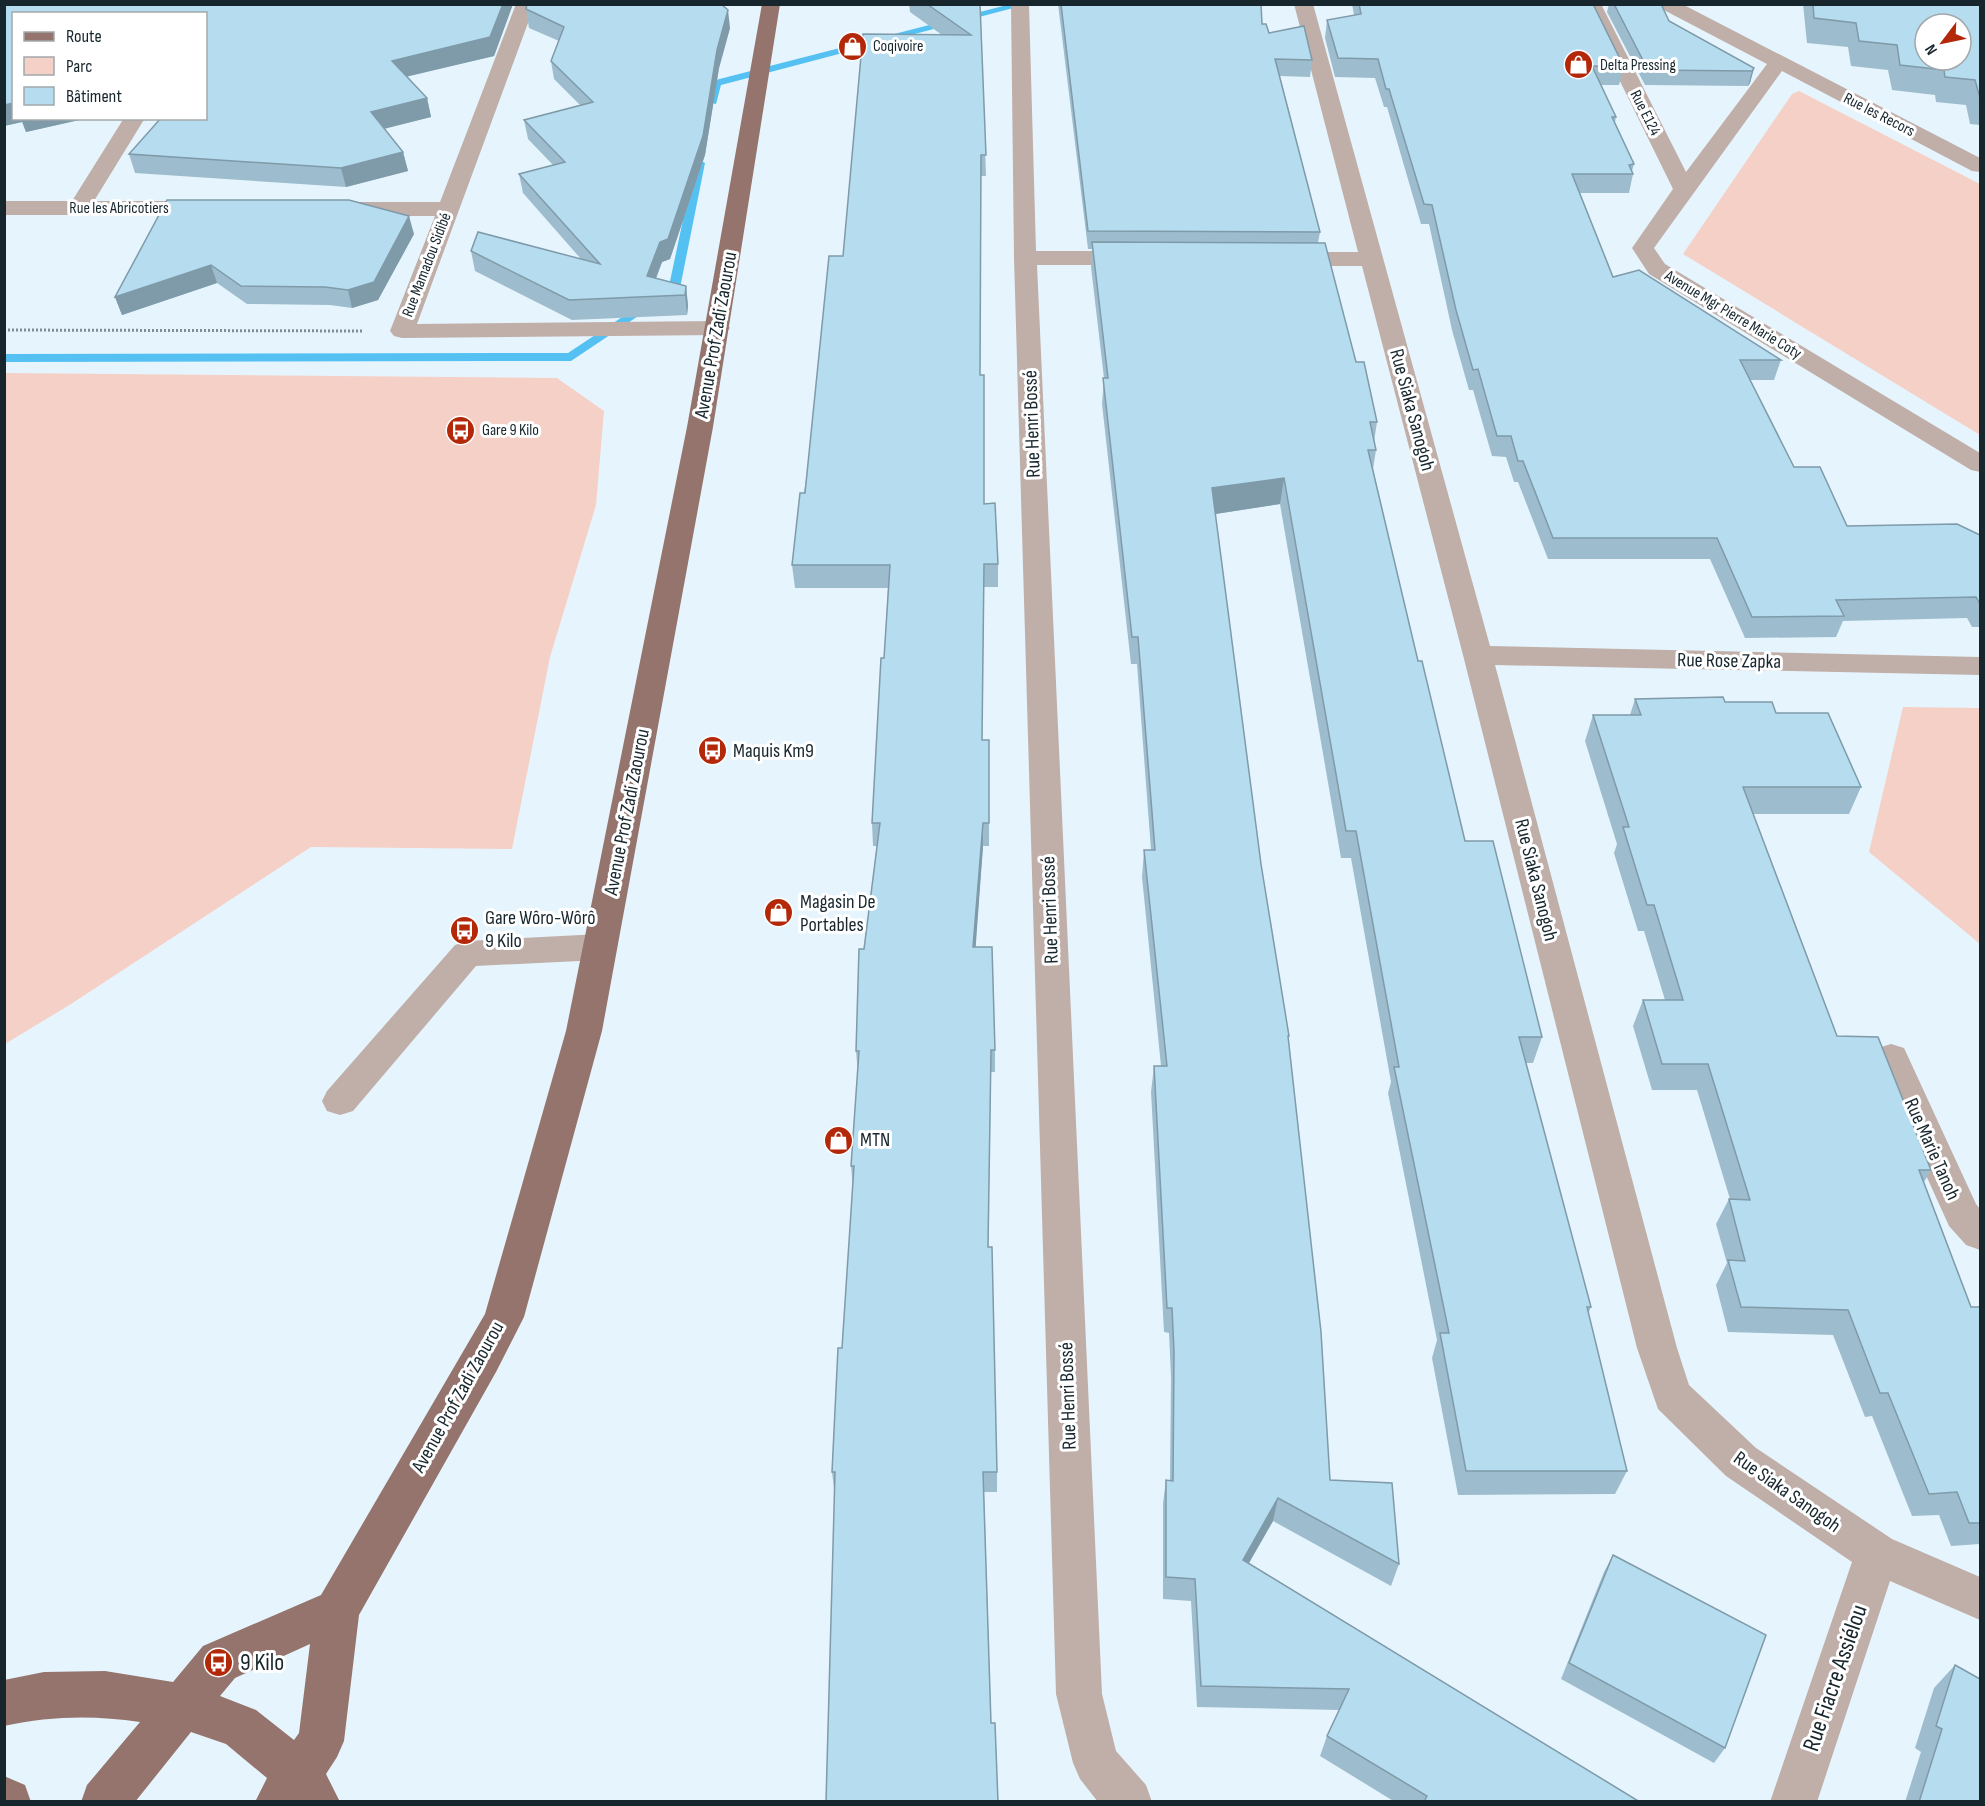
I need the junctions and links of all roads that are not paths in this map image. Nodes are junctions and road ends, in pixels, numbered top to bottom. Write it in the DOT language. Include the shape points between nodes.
graph roads {
  1 [pos="526,4"];
  2 [pos="771,4"];
  3 [pos="1020,4"];
  4 [pos="1303,4"];
  5 [pos="1590,4"];
  6 [pos="1667,4"];
  7 [pos="1778,63"];
  8 [pos="134,120"];
  9 [pos="1980,166"];
  10 [pos="1683,189"];
  11 [pos="4,208"];
  12 [pos="79,208"];
  13 [pos="222,208"];
  14 [pos="317,209"];
  15 [pos="449,209"];
  16 [pos="1024,258"];
  17 [pos="1156,259"];
  18 [pos="1263,259"];
  19 [pos="1371,260"];
  20 [pos="718,328"];
  21 [pos="1980,464"];
  22 [pos="1478,655"];
  23 [pos="1980,666"];
  24 [pos="600,946"];
  25 [pos="1892,1058"];
  26 [pos="340,1101"];
  27 [pos="1980,1234"];
  28 [pos="1877,1554"];
  29 [pos="1980,1599"];
  30 [pos="337,1610"];
  31 [pos="4,1703"];
  32 [pos="182,1706"];
  33 [pos="298,1792"];
  34 [pos="104,1802"];
  35 [pos="1129,1802"];
  36 [pos="1793,1802"];
  1 -- 15 [label="street, Rue Mamadou Sidibé"];
  2 -- 20 [label="main road, Avenue Prof Zadi Zaourou"];
  3 -- 16 [label="street, Rue Henri Bossé"];
  4 -- 19 [label="street, Rue Siaka Sanogoh"];
  5 -- 10 [label="street, Rue E124"];
  6 -- 7 [label="street"];
  7 -- 9 [label="street, Rue les Recors"];
  7 -- 10 [label="street, Avenue Mgr Pierre Marie Coty"];
  8 -- 12 [label="street"];
  10 -- 21 [label="street, Avenue Mgr Pierre Marie Coty" via="1643,248 1657,269"];
  11 -- 12 [label="street, Rue les Abricotiers"];
  12 -- 13 [label="street, Rue les Abricotiers"];
  14 -- 15 [label="street"];
  15 -- 20 [label="street, Rue Mamadou Sidibé" via="402,332"];
  16 -- 17 [label="street"];
  16 -- 35 [label="street, Rue Henri Bossé" via="1079,1694 1096,1763"];
  18 -- 19 [label="street"];
  19 -- 22 [label="street, Rue Siaka Sanogoh"];
  20 -- 24 [label="main road, Avenue Prof Zadi Zaourou"];
  22 -- 23 [label="street, Rue Rose Zapka"];
  22 -- 28 [label="street, Rue Siaka Sanogoh" via="1672,1396 1741,1462"];
  24 -- 26 [label="street" via="467,954"];
  24 -- 30 [label="main road, Avenue Prof Zadi Zaourou" via="584,1031 504,1317"];
  25 -- 27 [label="street, Rue Marie Tanoh" via="1962,1215"];
  28 -- 29 [label="street, Rue Siaka Sanogoh"];
  28 -- 36 [label="street, Rue Fiacre Assiélou"];
  30 -- 32 [label="main road" via="219,1662"];
  30 -- 33 [label="main road" via="321,1741"];
  31 -- 32 [label="main road" via="44,1695 105,1694"];
  32 -- 33 [label="main road" via="240,1726"];
  32 -- 34 [label="main road"];
}
